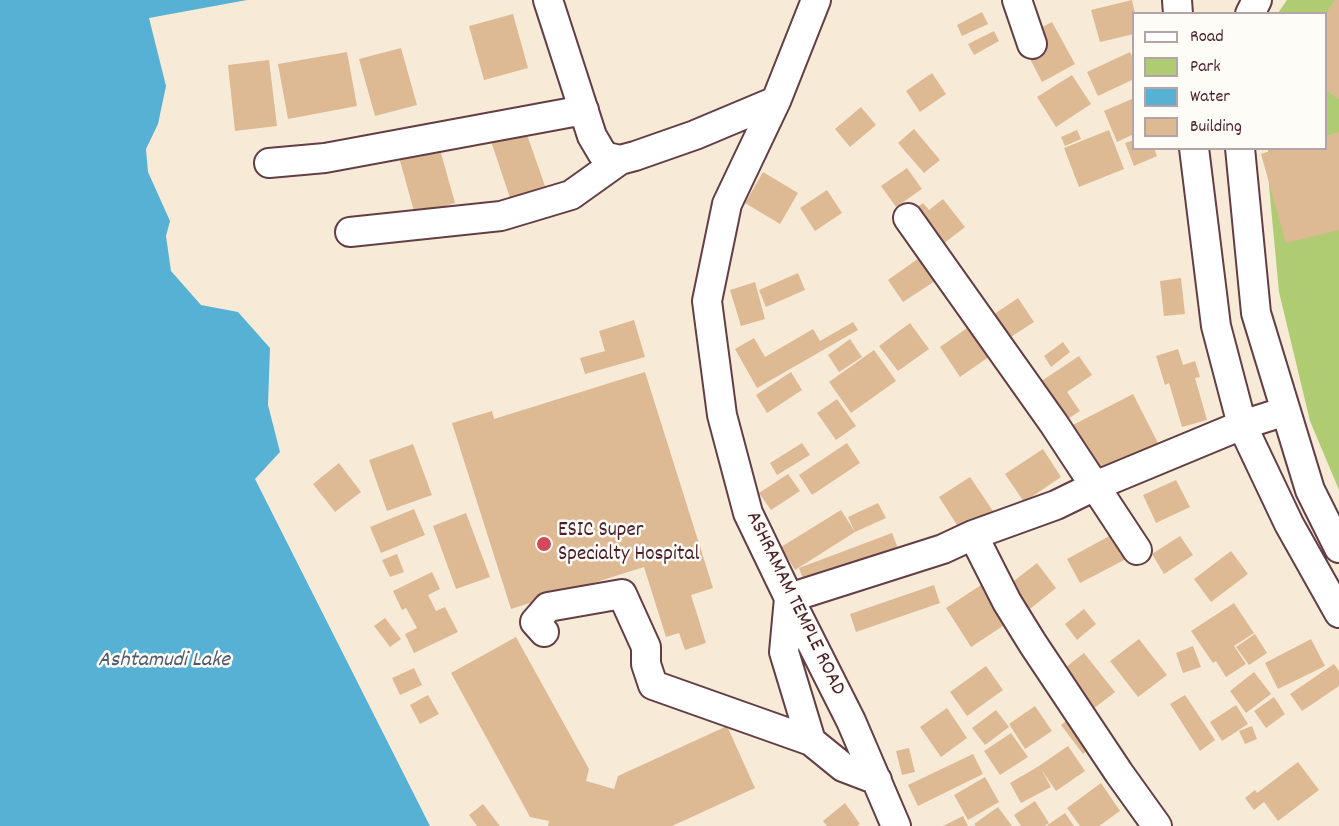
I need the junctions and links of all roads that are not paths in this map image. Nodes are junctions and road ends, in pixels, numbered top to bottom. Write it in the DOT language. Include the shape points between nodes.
graph roads {
  1 [pos="548,0"];
  2 [pos="816,0"];
  3 [pos="1017,0"];
  4 [pos="1032,44"];
  5 [pos="776,101"];
  6 [pos="584,110"];
  7 [pos="1194,150"];
  8 [pos="1240,151"];
  9 [pos="620,160"];
  10 [pos="269,163"];
  11 [pos="908,218"];
  12 [pos="350,232"];
  13 [pos="1286,411"];
  14 [pos="1242,425"];
  15 [pos="1095,486"];
  16 [pos="973,536"];
  17 [pos="1339,548"];
  18 [pos="1137,550"];
  19 [pos="789,598"];
  20 [pos="1339,613"];
  21 [pos="544,632"];
  22 [pos="838,695"];
  23 [pos="808,730"];
  24 [pos="877,780"];
  25 [pos="896,826"];
  26 [pos="1157,826"];
  1 -- 6 [label="street"];
  2 -- 5 [label="street, ASHRAMAM TEMPLE ROAD"];
  3 -- 4 [label="street"];
  5 -- 9 [label="street" via="695,135"];
  5 -- 19 [label="street, ASHRAMAM TEMPLE ROAD" via="727,204 707,301 722,415 748,513"];
  6 -- 9 [label="street" via="602,153"];
  6 -- 10 [label="street" via="324,158"];
  7 -- 14 [label="street" via="1216,326"];
  8 -- 13 [label="street" via="1256,313"];
  9 -- 12 [label="street" via="571,195 501,216"];
  11 -- 15 [label="street"];
  13 -- 14 [label="street"];
  13 -- 17 [label="street" via="1310,490"];
  14 -- 15 [label="street"];
  14 -- 20 [label="street" via="1289,524"];
  15 -- 16 [label="street"];
  15 -- 18 [label="street"];
  16 -- 19 [label="street"];
  16 -- 26 [label="street" via="1033,644"];
  19 -- 22 [label="street, ASHRAMAM TEMPLE ROAD"];
  19 -- 23 [label="street" via="784,652"];
  21 -- 23 [label="street" via="535,622 548,607 622,594 646,647 646,664 654,685"];
  22 -- 23 [label="street"];
  22 -- 24 [label="street, ASHRAMAM TEMPLE ROAD"];
  23 -- 24 [label="street" via="843,766"];
  24 -- 25 [label="street, ASHRAMAM TEMPLE ROAD"];
}
